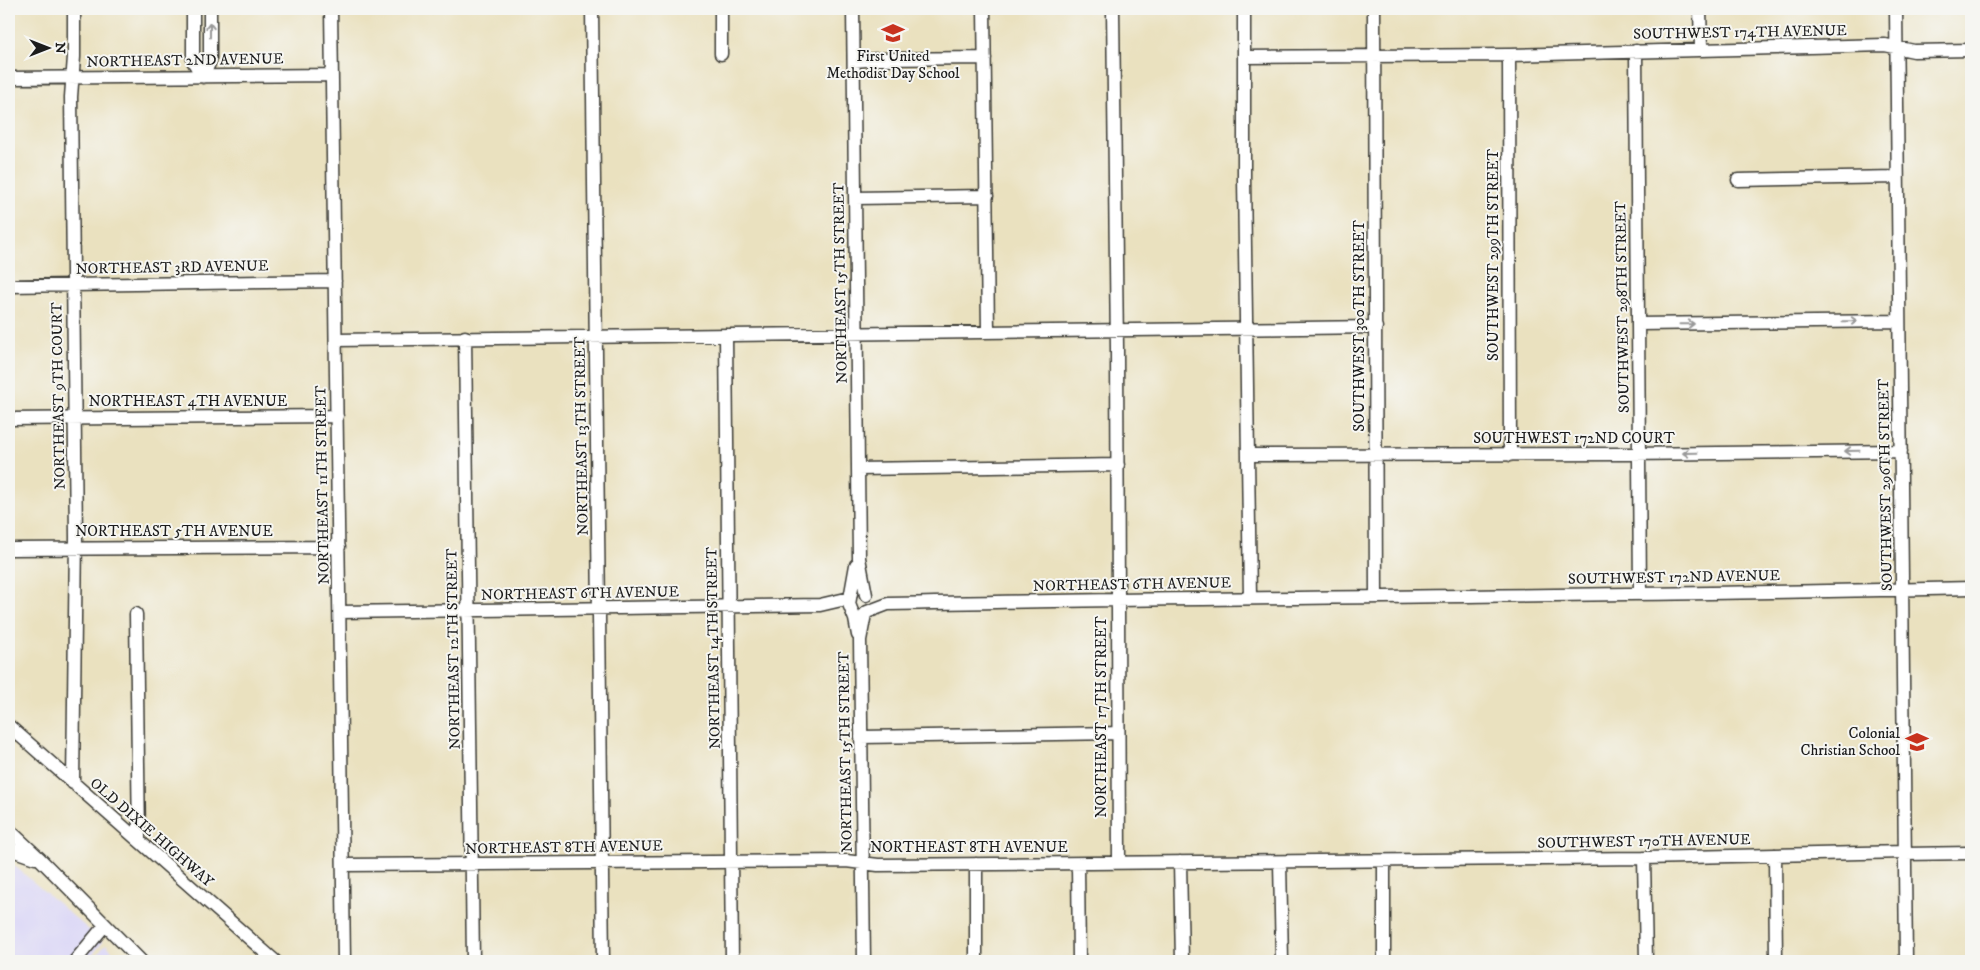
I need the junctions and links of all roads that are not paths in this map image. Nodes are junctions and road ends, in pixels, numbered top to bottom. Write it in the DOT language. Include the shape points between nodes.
graph roads {
  1 [pos="74,9"];
  2 [pos="193,9"];
  3 [pos="210,9"];
  4 [pos="331,9"];
  5 [pos="592,9"];
  6 [pos="721,9"];
  7 [pos="853,9"];
  8 [pos="984,9"];
  9 [pos="1112,9"];
  10 [pos="1244,9"];
  11 [pos="1374,9"];
  12 [pos="1700,9"];
  13 [pos="1896,9"];
  14 [pos="1897,47"];
  15 [pos="1700,48"];
  16 [pos="1971,50"];
  17 [pos="1636,51"];
  18 [pos="721,54"];
  19 [pos="1374,55"];
  20 [pos="1509,55"];
  21 [pos="1245,57"];
  22 [pos="985,58"];
  23 [pos="854,61"];
  24 [pos="332,75"];
  25 [pos="203,77"];
  26 [pos="9,78"];
  27 [pos="72,78"];
  28 [pos="1897,177"];
  29 [pos="1738,180"];
  30 [pos="987,196"];
  31 [pos="855,198"];
  32 [pos="335,282"];
  33 [pos="73,284"];
  34 [pos="9,286"];
  35 [pos="1900,321"];
  36 [pos="1638,324"];
  37 [pos="1376,327"];
  38 [pos="1247,328"];
  39 [pos="1117,330"];
  40 [pos="988,331"];
  41 [pos="856,333"];
  42 [pos="726,335"];
  43 [pos="465,337"];
  44 [pos="596,337"];
  45 [pos="336,340"];
  46 [pos="338,416"];
  47 [pos="9,419"];
  48 [pos="76,419"];
  49 [pos="1901,451"];
  50 [pos="1640,454"];
  51 [pos="1248,455"];
  52 [pos="1510,455"];
  53 [pos="1376,456"];
  54 [pos="1118,465"];
  55 [pos="858,469"];
  56 [pos="339,547"];
  57 [pos="76,548"];
  58 [pos="9,549"];
  59 [pos="859,558"];
  60 [pos="1971,588"];
  61 [pos="1902,590"];
  62 [pos="1640,594"];
  63 [pos="868,596"];
  64 [pos="1376,597"];
  65 [pos="1250,598"];
  66 [pos="1117,599"];
  67 [pos="888,604"];
  68 [pos="851,605"];
  69 [pos="728,606"];
  70 [pos="598,608"];
  71 [pos="469,611"];
  72 [pos="340,612"];
  73 [pos="866,613"];
  74 [pos="136,614"];
  75 [pos="860,640"];
  76 [pos="9,726"];
  77 [pos="1117,733"];
  78 [pos="861,737"];
  79 [pos="73,783"];
  80 [pos="9,830"];
  81 [pos="139,840"];
  82 [pos="9,849"];
  83 [pos="1905,853"];
  84 [pos="1971,853"];
  85 [pos="1775,855"];
  86 [pos="1644,858"];
  87 [pos="40,859"];
  88 [pos="1384,861"];
  89 [pos="731,862"];
  90 [pos="1180,862"];
  91 [pos="1280,862"];
  92 [pos="601,863"];
  93 [pos="862,863"];
  94 [pos="1119,863"];
  95 [pos="976,864"];
  96 [pos="1078,864"];
  97 [pos="344,865"];
  98 [pos="472,865"];
  99 [pos="105,924"];
  100 [pos="75,961"];
  101 [pos="141,961"];
  102 [pos="275,961"];
  103 [pos="344,961"];
  104 [pos="473,961"];
  105 [pos="603,961"];
  106 [pos="732,961"];
  107 [pos="864,961"];
  108 [pos="976,961"];
  109 [pos="1079,961"];
  110 [pos="1182,961"];
  111 [pos="1282,961"];
  112 [pos="1384,961"];
  113 [pos="1646,961"];
  114 [pos="1776,961"];
  115 [pos="1906,961"];
  1 -- 27 [label="street, NORTHEAST 9TH COURT"];
  2 -- 25 [label="street" via="193,61"];
  25 -- 3 [label="street, one-way" via="210,61"];
  4 -- 24 [label="street, NORTHEAST 11TH STREET"];
  5 -- 44 [label="street, NORTHEAST 13TH STREET"];
  6 -- 18 [label="street"];
  7 -- 23 [label="street, NORTHEAST 15TH STREET"];
  8 -- 22 [label="street"];
  9 -- 39 [label="street, NORTHEAST 17TH STREET"];
  10 -- 21 [label="street"];
  11 -- 19 [label="street, SOUTHWEST 300TH STREET"];
  12 -- 15 [label="street"];
  13 -- 14 [label="street, SOUTHWEST 296TH STREET"];
  14 -- 15 [label="street, SOUTHWEST 174TH AVENUE"];
  14 -- 16 [label="street, SOUTHWEST 174TH AVENUE" via="1914,51"];
  14 -- 28 [label="street, SOUTHWEST 296TH STREET"];
  15 -- 17 [label="street, SOUTHWEST 174TH AVENUE"];
  17 -- 20 [label="street, SOUTHWEST 174TH AVENUE"];
  17 -- 36 [label="street, SOUTHWEST 298TH STREET"];
  19 -- 20 [label="street"];
  19 -- 21 [label="street"];
  19 -- 37 [label="street, SOUTHWEST 300TH STREET"];
  20 -- 52 [label="street, SOUTHWEST 299TH STREET"];
  21 -- 38 [label="street"];
  22 -- 23 [label="street"];
  22 -- 30 [label="street"];
  23 -- 31 [label="street, NORTHEAST 15TH STREET"];
  24 -- 25 [label="street, NORTHEAST 2ND AVENUE"];
  24 -- 32 [label="street, NORTHEAST 11TH STREET"];
  25 -- 27 [label="street, NORTHEAST 2ND AVENUE"];
  26 -- 27 [label="street, NORTHEAST 2ND AVENUE"];
  27 -- 33 [label="street, NORTHEAST 9TH COURT"];
  28 -- 29 [label="street"];
  28 -- 35 [label="street, SOUTHWEST 296TH STREET"];
  30 -- 31 [label="street"];
  30 -- 40 [label="street"];
  31 -- 41 [label="street, NORTHEAST 15TH STREET"];
  32 -- 33 [label="street, NORTHEAST 3RD AVENUE"];
  32 -- 45 [label="street, NORTHEAST 11TH STREET"];
  33 -- 34 [label="street, NORTHEAST 3RD AVENUE"];
  33 -- 48 [label="street, NORTHEAST 9TH COURT"];
  36 -- 35 [label="street, one-way"];
  35 -- 49 [label="street, SOUTHWEST 296TH STREET"];
  36 -- 50 [label="street, SOUTHWEST 298TH STREET"];
  37 -- 38 [label="street"];
  37 -- 53 [label="street, SOUTHWEST 300TH STREET"];
  38 -- 39 [label="street"];
  38 -- 51 [label="street"];
  39 -- 40 [label="street"];
  39 -- 54 [label="street, NORTHEAST 17TH STREET"];
  40 -- 41 [label="street"];
  41 -- 42 [label="street"];
  41 -- 55 [label="street, NORTHEAST 15TH STREET"];
  42 -- 44 [label="street"];
  42 -- 69 [label="street, NORTHEAST 14TH STREET"];
  43 -- 44 [label="street"];
  43 -- 45 [label="street"];
  43 -- 71 [label="street, NORTHEAST 12TH STREET"];
  44 -- 70 [label="street, NORTHEAST 13TH STREET"];
  45 -- 46 [label="street, NORTHEAST 11TH STREET"];
  46 -- 48 [label="street, NORTHEAST 4TH AVENUE"];
  46 -- 56 [label="street, NORTHEAST 11TH STREET"];
  47 -- 48 [label="street, NORTHEAST 4TH AVENUE"];
  48 -- 57 [label="street, NORTHEAST 9TH COURT"];
  49 -- 50 [label="street, SOUTHWEST 172ND COURT, one-way"];
  49 -- 61 [label="street, SOUTHWEST 296TH STREET"];
  50 -- 52 [label="street, SOUTHWEST 172ND COURT"];
  50 -- 62 [label="street, SOUTHWEST 298TH STREET"];
  51 -- 53 [label="street, SOUTHWEST 172ND COURT"];
  51 -- 65 [label="street"];
  52 -- 53 [label="street, SOUTHWEST 172ND COURT"];
  53 -- 64 [label="street, SOUTHWEST 300TH STREET"];
  54 -- 55 [label="street"];
  54 -- 66 [label="street, NORTHEAST 17TH STREET"];
  55 -- 59 [label="street, NORTHEAST 15TH STREET"];
  56 -- 57 [label="street, NORTHEAST 5TH AVENUE"];
  56 -- 72 [label="street, NORTHEAST 11TH STREET"];
  57 -- 58 [label="street, NORTHEAST 5TH AVENUE"];
  57 -- 79 [label="street, NORTHEAST 9TH COURT"];
  59 -- 63 [label="street, NORTHEAST 15TH STREET"];
  59 -- 68 [label="street, NORTHEAST 15TH STREET"];
  60 -- 61 [label="street, SOUTHWEST 172ND AVENUE"];
  61 -- 62 [label="street, SOUTHWEST 172ND AVENUE"];
  61 -- 83 [label="street, SOUTHWEST 296TH STREET"];
  62 -- 64 [label="street, SOUTHWEST 172ND AVENUE"];
  63 -- 67 [label="street, NORTHEAST 6TH AVENUE"];
  63 -- 68 [label="street" via="859,593"];
  63 -- 73 [label="street" via="871,604"];
  64 -- 65 [label="street, NORTHEAST 6TH AVENUE"];
  65 -- 66 [label="street, NORTHEAST 6TH AVENUE"];
  66 -- 67 [label="street, NORTHEAST 6TH AVENUE"];
  66 -- 77 [label="street, NORTHEAST 17TH STREET"];
  67 -- 73 [label="street, NORTHEAST 6TH AVENUE"];
  68 -- 69 [label="street, NORTHEAST 6TH AVENUE" via="826,608 820,605"];
  68 -- 73 [label="street" via="860,615"];
  68 -- 75 [label="street, NORTHEAST 15TH STREET"];
  69 -- 70 [label="street, NORTHEAST 6TH AVENUE"];
  69 -- 89 [label="street, NORTHEAST 14TH STREET"];
  70 -- 71 [label="street, NORTHEAST 6TH AVENUE"];
  70 -- 92 [label="street, NORTHEAST 13TH STREET"];
  71 -- 72 [label="street, NORTHEAST 6TH AVENUE"];
  71 -- 98 [label="street, NORTHEAST 12TH STREET"];
  72 -- 97 [label="street, NORTHEAST 11TH STREET"];
  73 -- 75 [label="street, NORTHEAST 15TH STREET"];
  74 -- 81 [label="street"];
  75 -- 78 [label="street, NORTHEAST 15TH STREET"];
  76 -- 79 [label="street, OLD DIXIE HIGHWAY"];
  77 -- 78 [label="street"];
  77 -- 94 [label="street, NORTHEAST 17TH STREET"];
  78 -- 93 [label="street, NORTHEAST 15TH STREET"];
  79 -- 81 [label="street, OLD DIXIE HIGHWAY"];
  80 -- 87 [label="street"];
  81 -- 102 [label="street, OLD DIXIE HIGHWAY"];
  82 -- 87 [label="street"];
  83 -- 84 [label="street, SOUTHWEST 170TH AVENUE"];
  83 -- 85 [label="street, SOUTHWEST 170TH AVENUE"];
  83 -- 115 [label="street, SOUTHWEST 296TH STREET"];
  85 -- 86 [label="street, SOUTHWEST 170TH AVENUE"];
  85 -- 114 [label="street"];
  86 -- 88 [label="street, SOUTHWEST 170TH AVENUE"];
  86 -- 113 [label="street"];
  87 -- 99 [label="street"];
  88 -- 91 [label="street, NORTHEAST 8TH AVENUE"];
  88 -- 112 [label="street"];
  89 -- 92 [label="street, NORTHEAST 8TH AVENUE"];
  89 -- 93 [label="street, NORTHEAST 8TH AVENUE"];
  89 -- 106 [label="street, NORTHEAST 14TH STREET"];
  90 -- 91 [label="street, NORTHEAST 8TH AVENUE"];
  90 -- 94 [label="street, NORTHEAST 8TH AVENUE"];
  90 -- 110 [label="street"];
  91 -- 111 [label="street"];
  92 -- 98 [label="street, NORTHEAST 8TH AVENUE"];
  92 -- 105 [label="street, NORTHEAST 13TH STREET"];
  93 -- 95 [label="street, NORTHEAST 8TH AVENUE" via="878,866"];
  93 -- 107 [label="street, NORTHEAST 15TH STREET"];
  94 -- 96 [label="street, NORTHEAST 8TH AVENUE"];
  95 -- 96 [label="street, NORTHEAST 8TH AVENUE"];
  95 -- 108 [label="street"];
  96 -- 109 [label="street"];
  97 -- 98 [label="street, NORTHEAST 8TH AVENUE"];
  97 -- 103 [label="street, NORTHEAST 11TH STREET"];
  98 -- 104 [label="street, NORTHEAST 12TH STREET"];
  99 -- 100 [label="street"];
  99 -- 101 [label="street"];
}
